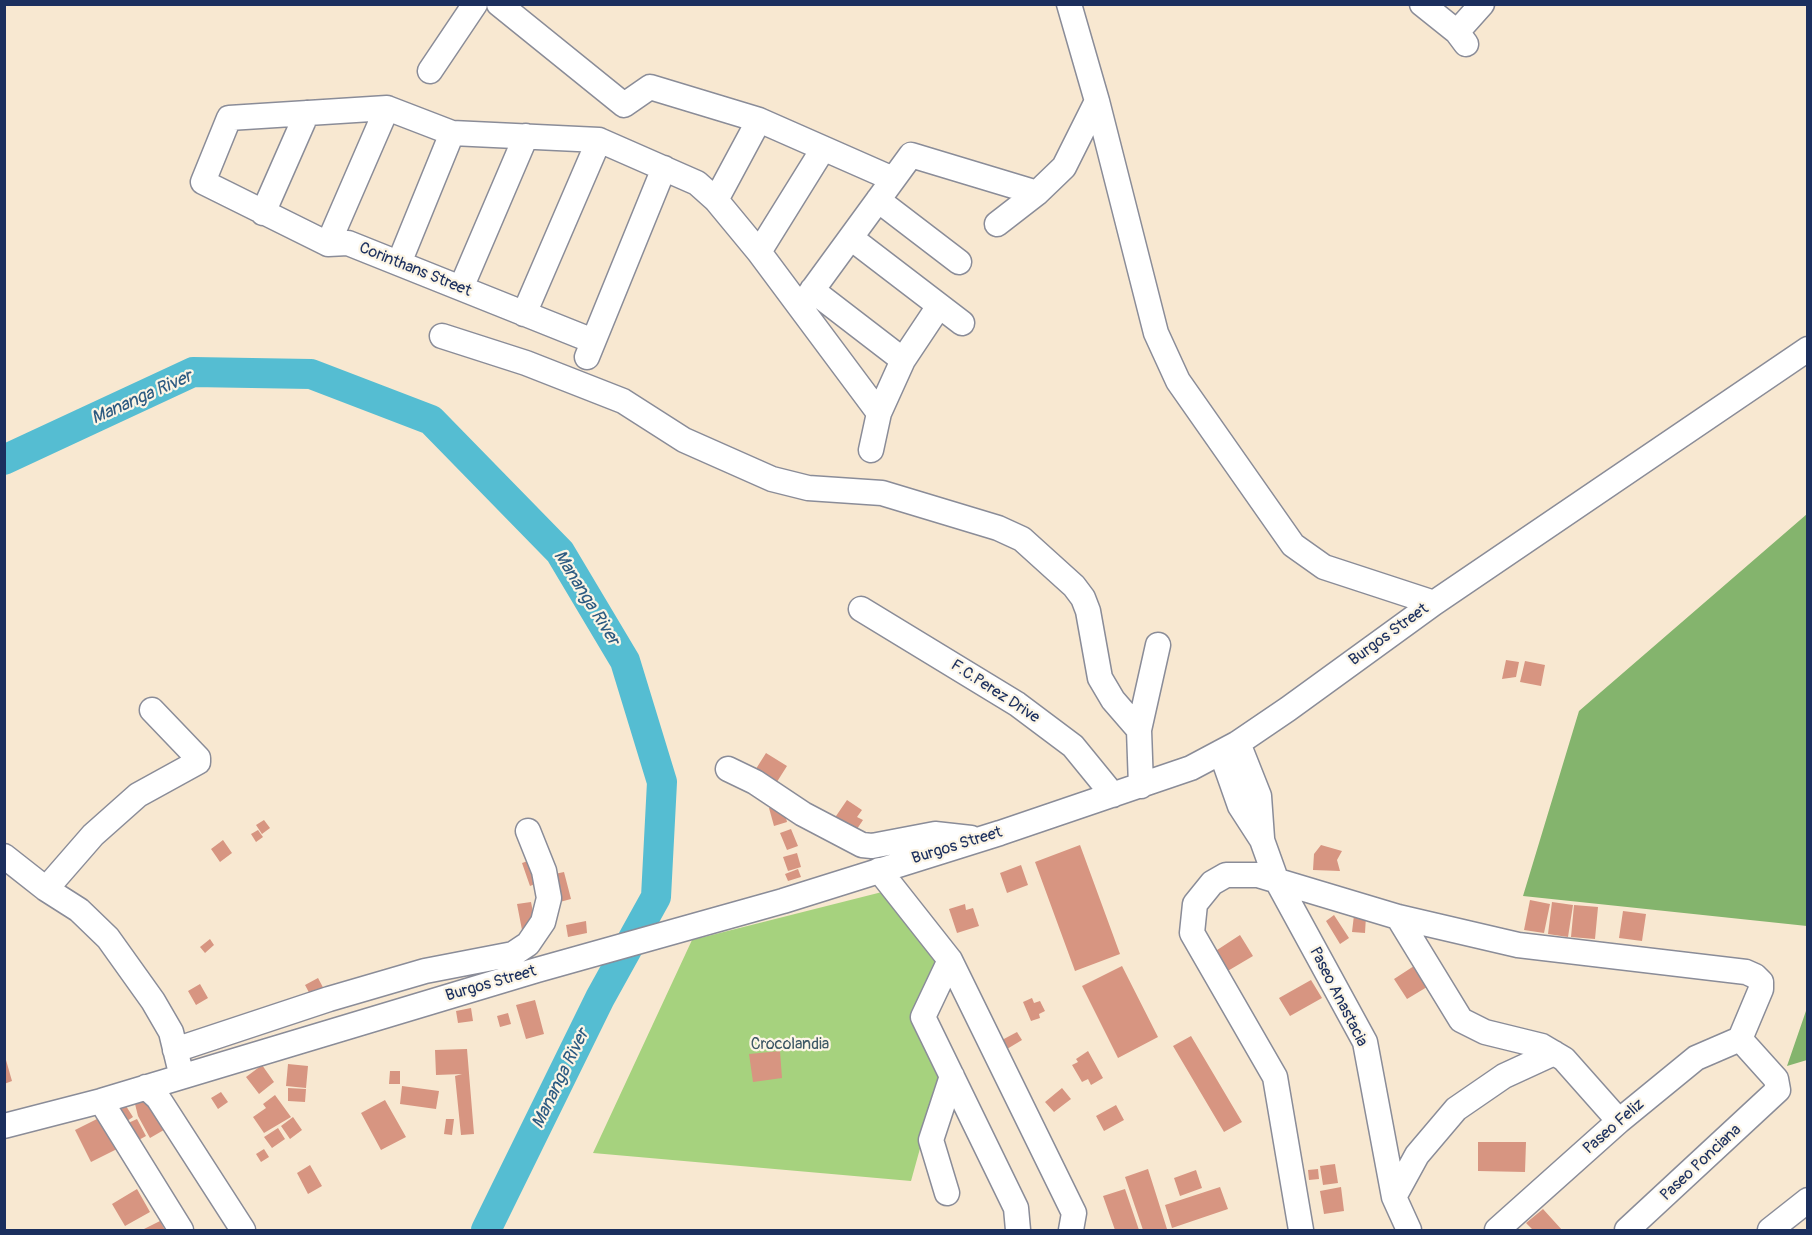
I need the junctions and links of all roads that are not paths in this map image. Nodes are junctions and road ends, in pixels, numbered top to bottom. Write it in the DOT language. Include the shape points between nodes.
graph roads {
  1 [pos="475,4"];
  2 [pos="499,4"];
  3 [pos="1069,4"];
  4 [pos="1422,4"];
  5 [pos="1482,4"];
  6 [pos="430,71"];
  7 [pos="1097,101"];
  8 [pos="387,108"];
  9 [pos="307,113"];
  10 [pos="759,120"];
  11 [pos="452,133"];
  12 [pos="526,136"];
  13 [pos="599,140"];
  14 [pos="823,149"];
  15 [pos="664,168"];
  16 [pos="893,179"];
  17 [pos="1037,193"];
  18 [pos="716,200"];
  19 [pos="878,200"];
  20 [pos="263,213"];
  21 [pos="997,224"];
  22 [pos="851,238"];
  23 [pos="328,244"];
  24 [pos="759,252"];
  25 [pos="959,262"];
  26 [pos="399,263"];
  27 [pos="461,288"];
  28 [pos="806,299"];
  29 [pos="939,306"];
  30 [pos="524,314"];
  31 [pos="962,323"];
  32 [pos="442,336"];
  33 [pos="1808,349"];
  34 [pos="903,360"];
  35 [pos="879,413"];
  36 [pos="871,450"];
  37 [pos="1434,603"];
  38 [pos="861,609"];
  39 [pos="1158,645"];
  40 [pos="152,710"];
  41 [pos="1139,730"];
  42 [pos="1230,748"];
  43 [pos="728,769"];
  44 [pos="1141,786"];
  45 [pos="1113,795"];
  46 [pos="528,831"];
  47 [pos="979,840"];
  48 [pos="4,856"];
  49 [pos="879,870"];
  50 [pos="1276,879"];
  51 [pos="46,889"];
  52 [pos="1398,917"];
  53 [pos="950,960"];
  54 [pos="1740,1039"];
  55 [pos="175,1050"];
  56 [pos="1554,1053"];
  57 [pos="184,1075"];
  58 [pos="952,1076"];
  59 [pos="146,1086"];
  60 [pos="100,1101"];
  61 [pos="1619,1121"];
  62 [pos="4,1126"];
  63 [pos="946,1193"];
  64 [pos="1394,1197"];
  65 [pos="1808,1200"];
  66 [pos="181,1230"];
  67 [pos="243,1230"];
  68 [pos="1018,1230"];
  69 [pos="1071,1230"];
  70 [pos="1301,1230"];
  71 [pos="1409,1230"];
  72 [pos="1497,1230"];
  73 [pos="1627,1230"];
  74 [pos="1770,1230"];
  1 -- 6 [label="street"];
  2 -- 10 [label="street" via="624,105 650,87"];
  3 -- 7 [label="street"];
  4 -- 5 [label="street" via="1462,38"];
  7 -- 17 [label="street" via="1064,167"];
  7 -- 37 [label="street" via="1156,333 1178,381 1293,545 1324,567"];
  8 -- 9 [label="street"];
  8 -- 11 [label="street"];
  8 -- 23 [label="street"];
  9 -- 20 [label="street"];
  9 -- 20 [label="street, Corinthans Street" via="229,118 203,182"];
  10 -- 14 [label="street"];
  10 -- 18 [label="street"];
  11 -- 12 [label="street"];
  11 -- 26 [label="street"];
  12 -- 13 [label="street"];
  12 -- 27 [label="street"];
  13 -- 15 [label="street"];
  13 -- 30 [label="street"];
  14 -- 16 [label="street"];
  14 -- 24 [label="street"];
  15 -- 18 [label="street" via="698,183"];
  15 -- 30 [label="street, Corinthans Street" via="590,349"];
  16 -- 17 [label="street" via="911,155"];
  16 -- 19 [label="street"];
  17 -- 21 [label="street"];
  18 -- 24 [label="street"];
  19 -- 22 [label="street"];
  19 -- 25 [label="street"];
  20 -- 23 [label="street, Corinthans Street"];
  22 -- 28 [label="street"];
  22 -- 29 [label="street"];
  23 -- 26 [label="street, Corinthans Street" via="348,243"];
  24 -- 28 [label="street"];
  26 -- 27 [label="street, Corinthans Street"];
  27 -- 30 [label="street, Corinthans Street"];
  28 -- 34 [label="street"];
  28 -- 35 [label="street"];
  29 -- 31 [label="street"];
  29 -- 34 [label="street"];
  32 -- 41 [label="street" via="616,398 684,440 790,485 882,493 1022,539 1083,598 1100,678"];
  33 -- 37 [label="street, Burgos Street"];
  34 -- 35 [label="street"];
  35 -- 36 [label="street"];
  37 -- 42 [label="street, Burgos Street"];
  38 -- 45 [label="street, F.C.Perez Drive" via="1017,704 1073,746"];
  39 -- 41 [label="street"];
  40 -- 51 [label="street" via="198,762 138,795 93,835"];
  41 -- 44 [label="street"];
  42 -- 44 [label="street, Burgos Street" via="1191,768"];
  42 -- 50 [label="street, Paseo Anastacia" via="1240,806 1262,840"];
  43 -- 47 [label="street" via="862,845 935,834"];
  44 -- 45 [label="street, Burgos Street"];
  45 -- 47 [label="street, Burgos Street"];
  46 -- 55 [label="street" via="544,871 549,898 543,922 528,944 513,954 425,970"];
  47 -- 49 [label="street, Burgos Street"];
  48 -- 51 [label="street"];
  49 -- 53 [label="street"];
  49 -- 57 [label="street, Burgos Street"];
  50 -- 52 [label="street"];
  50 -- 64 [label="street, Paseo Anastacia" via="1365,1041"];
  50 -- 70 [label="street" via="1238,873 1212,883 1195,904 1192,933 1275,1077"];
  51 -- 55 [label="street" via="80,910 108,938 153,1001 171,1032"];
  52 -- 54 [label="street" via="1518,945 1746,972 1761,982 1761,989"];
  52 -- 56 [label="street" via="1461,1020 1485,1032 1542,1046"];
  53 -- 58 [label="street" via="923,1017"];
  53 -- 69 [label="street" via="1074,1213"];
  54 -- 61 [label="street, Paseo Feliz" via="1696,1058"];
  54 -- 73 [label="street, Paseo Ponciana" via="1776,1079 1778,1090"];
  55 -- 57 [label="street"];
  56 -- 61 [label="street" via="1564,1059"];
  56 -- 64 [label="street" via="1504,1076 1456,1109 1417,1155"];
  57 -- 59 [label="street, Burgos Street"];
  58 -- 63 [label="street" via="931,1140"];
  58 -- 68 [label="street" via="1016,1208"];
  59 -- 60 [label="street, Burgos Street"];
  59 -- 67 [label="street" via="158,1098"];
  60 -- 62 [label="street, Burgos Street"];
  60 -- 66 [label="street"];
  61 -- 72 [label="street, Paseo Feliz"];
  64 -- 71 [label="street, Paseo Anastacia"];
  65 -- 74 [label="street"];
}
